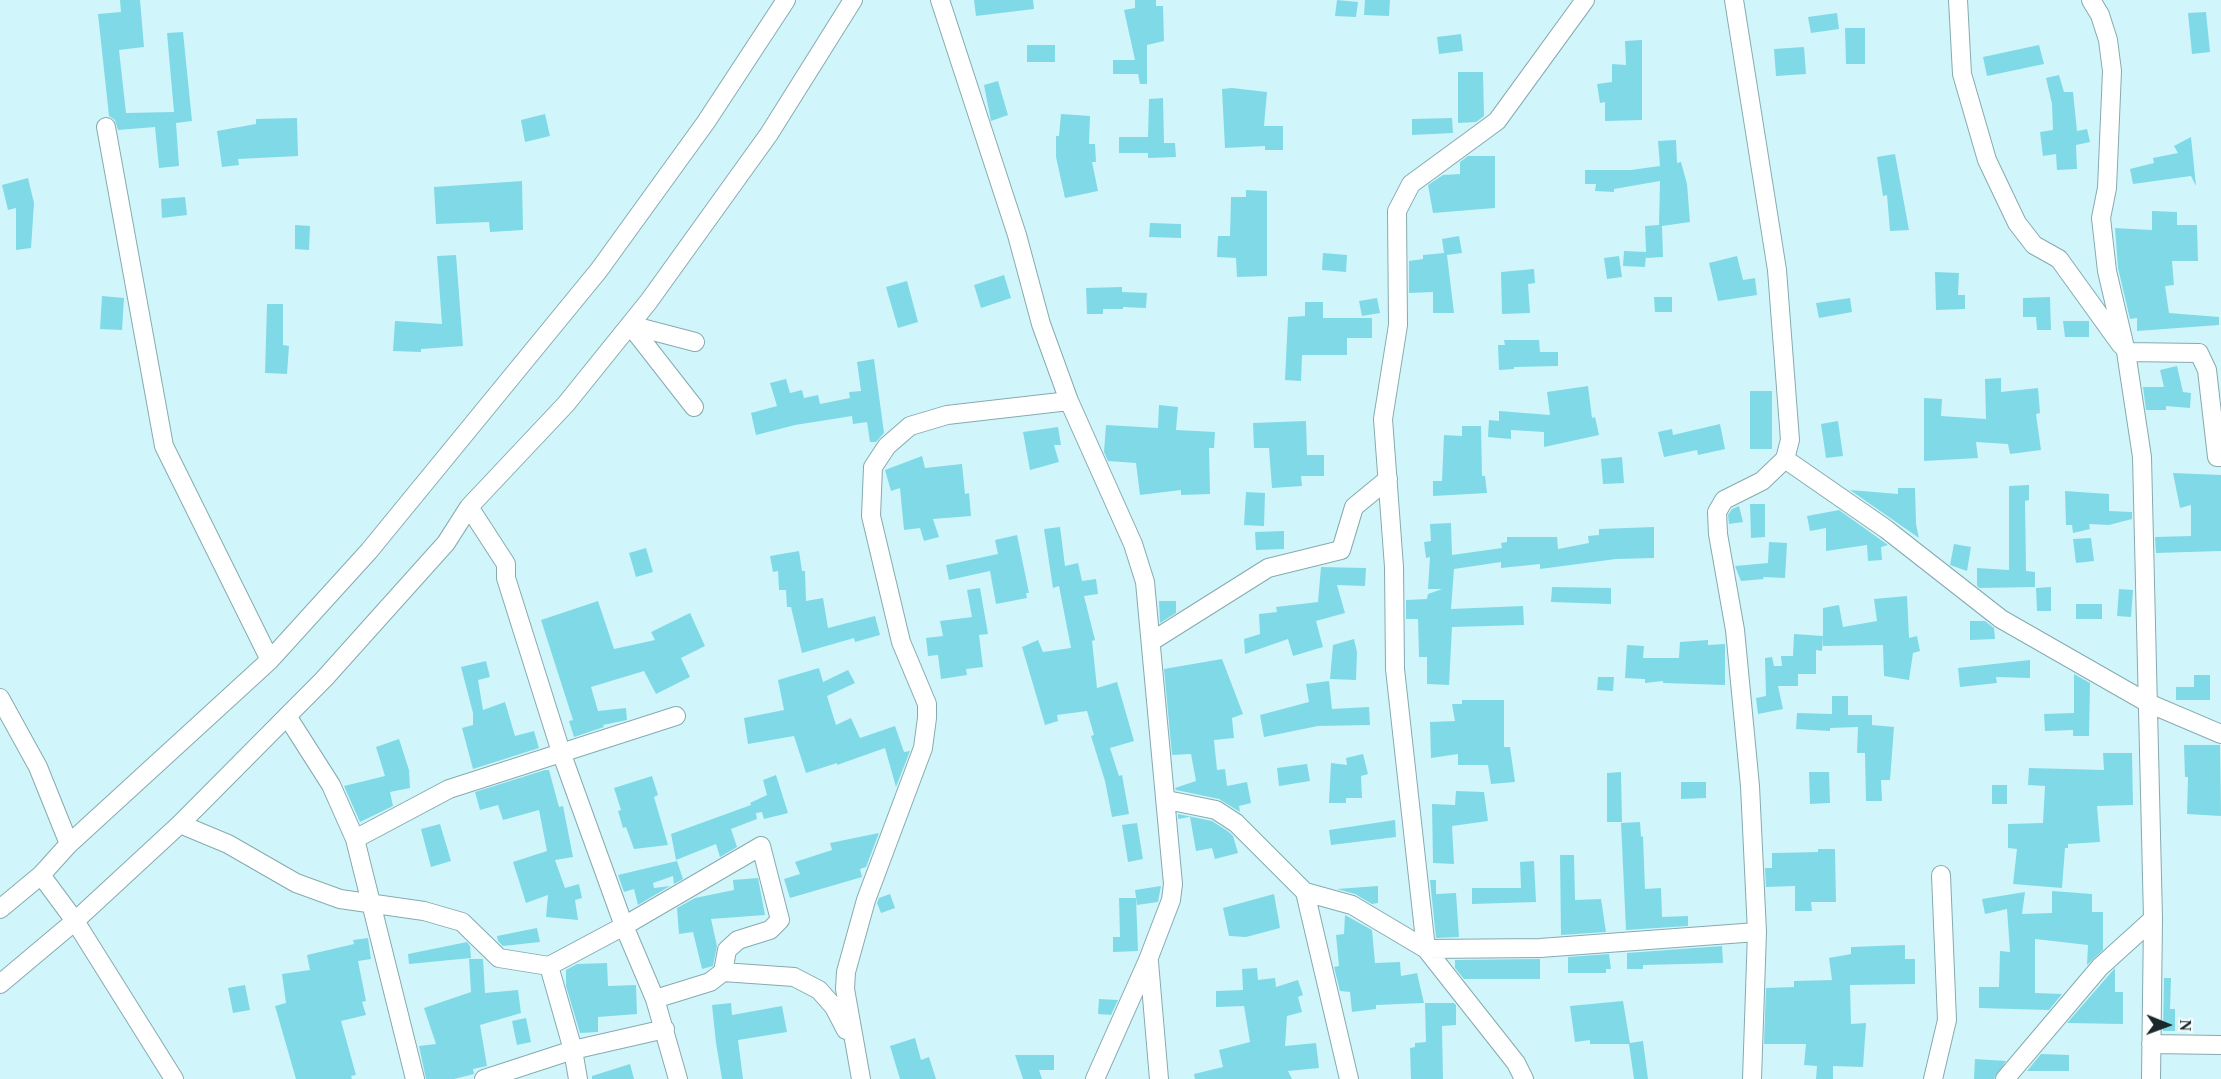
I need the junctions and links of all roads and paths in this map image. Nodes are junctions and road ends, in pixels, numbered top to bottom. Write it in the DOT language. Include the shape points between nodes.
graph roads {
  1 [pos="786,0"];
  2 [pos="853,0"];
  3 [pos="940,0"];
  4 [pos="1585,0"];
  5 [pos="1734,0"];
  6 [pos="1958,0"];
  7 [pos="2091,0"];
  8 [pos="106,127"];
  9 [pos="630,325"];
  10 [pos="695,342"];
  11 [pos="2126,352"];
  12 [pos="1069,401"];
  13 [pos="694,407"];
  14 [pos="2221,457"];
  15 [pos="1785,459"];
  16 [pos="1388,479"];
  17 [pos="469,507"];
  18 [pos="1152,640"];
  19 [pos="270,660"];
  20 [pos="0,698"];
  21 [pos="2148,703"];
  22 [pos="287,716"];
  23 [pos="676,716"];
  24 [pos="2221,734"];
  25 [pos="561,752"];
  26 [pos="1167,800"];
  27 [pos="180,824"];
  28 [pos="355,839"];
  29 [pos="69,844"];
  30 [pos="41,875"];
  31 [pos="1941,876"];
  32 [pos="1305,892"];
  33 [pos="371,902"];
  34 [pos="0,909"];
  35 [pos="2153,919"];
  36 [pos="75,921"];
  37 [pos="624,926"];
  38 [pos="1757,932"];
  39 [pos="1426,949"];
  40 [pos="1148,960"];
  41 [pos="549,966"];
  42 [pos="723,972"];
  43 [pos="0,984"];
  44 [pos="655,999"];
  45 [pos="665,1029"];
  46 [pos="2151,1044"];
  47 [pos="854,1045"];
  48 [pos="2221,1045"];
  49 [pos="573,1050"];
  50 [pos="174,1079"];
  51 [pos="415,1079"];
  52 [pos="484,1079"];
  53 [pos="578,1079"];
  54 [pos="678,1079"];
  55 [pos="861,1079"];
  56 [pos="1095,1079"];
  57 [pos="1159,1079"];
  58 [pos="1349,1079"];
  59 [pos="1524,1079"];
  60 [pos="1752,1079"];
  61 [pos="1933,1079"];
  62 [pos="2005,1079"];
  63 [pos="2151,1079"];
  1 -- 19 [label="street" via="706,123 599,270 369,551"];
  2 -- 9 [label="street" via="769,134"];
  3 -- 12 [label="street" via="1017,235 1041,324"];
  4 -- 16 [label="street" via="1497,121 1411,184 1397,211 1398,326 1383,419"];
  5 -- 15 [label="street" via="1777,270 1790,440"];
  6 -- 11 [label="street" via="1962,74 1992,170 2017,223 2034,245 2059,259"];
  7 -- 11 [label="street" via="2108,40 2112,71 2107,188 2101,218 2107,271"];
  8 -- 19 [label="street" via="164,446"];
  9 -- 10 [label="street"];
  9 -- 13 [label="street"];
  9 -- 17 [label="street" via="566,404"];
  11 -- 14 [label="street" via="2199,353 2207,370 2217,457"];
  11 -- 21 [label="street" via="2142,457"];
  12 -- 18 [label="street" via="1133,544 1145,582"];
  12 -- 47 [label="street" via="947,415 910,426 887,446 873,467 871,516 901,642 927,704 927,718 923,748 867,900 846,972"];
  15 -- 21 [label="street" via="1886,529 2001,619"];
  15 -- 38 [label="street" via="1762,481 1724,500 1716,512 1735,630 1748,763"];
  16 -- 18 [label="street" via="1354,507 1341,550 1268,568"];
  16 -- 39 [label="street" via="1395,669"];
  17 -- 22 [label="street" via="446,543"];
  17 -- 25 [label="street" via="506,564 506,578"];
  18 -- 26 [label="street"];
  19 -- 29 [label="street"];
  20 -- 29 [label="street" via="38,767"];
  21 -- 24 [label="street"];
  21 -- 35 [label="street"];
  22 -- 27 [label="street"];
  22 -- 28 [label="street" via="331,785"];
  23 -- 25 [label="street"];
  25 -- 28 [label="street" via="449,789"];
  25 -- 37 [label="street"];
  26 -- 32 [label="street" via="1216,810 1226,816"];
  26 -- 40 [label="street" via="1173,884 1171,900"];
  27 -- 33 [label="street" via="228,844 296,883 340,899"];
  27 -- 36 [label="street"];
  28 -- 33 [label="street"];
  29 -- 30 [label="street"];
  30 -- 34 [label="street"];
  30 -- 36 [label="street"];
  31 -- 61 [label="street" via="1947,1020"];
  32 -- 39 [label="street" via="1352,904"];
  32 -- 58 [label="street"];
  33 -- 41 [label="street" via="462,922 500,958"];
  33 -- 51 [label="street"];
  35 -- 46 [label="street"];
  35 -- 62 [label="street" via="2100,967"];
  36 -- 43 [label="street"];
  36 -- 50 [label="street"];
  37 -- 41 [label="street"];
  37 -- 42 [label="street" via="761,846 780,920 770,930 738,940 727,950"];
  37 -- 44 [label="street"];
  38 -- 39 [label="street" via="1540,948"];
  38 -- 60 [label="street"];
  39 -- 59 [label="street" via="1516,1062"];
  40 -- 56 [label="street"];
  40 -- 57 [label="street"];
  41 -- 49 [label="street"];
  42 -- 44 [label="street" via="710,982"];
  42 -- 47 [label="street" via="794,977 819,990 834,1007"];
  44 -- 45 [label="street"];
  45 -- 49 [label="street"];
  45 -- 54 [label="street"];
  46 -- 48 [label="street"];
  46 -- 63 [label="street"];
  47 -- 55 [label="street"];
  49 -- 52 [label="street"];
  49 -- 53 [label="street"];
}
